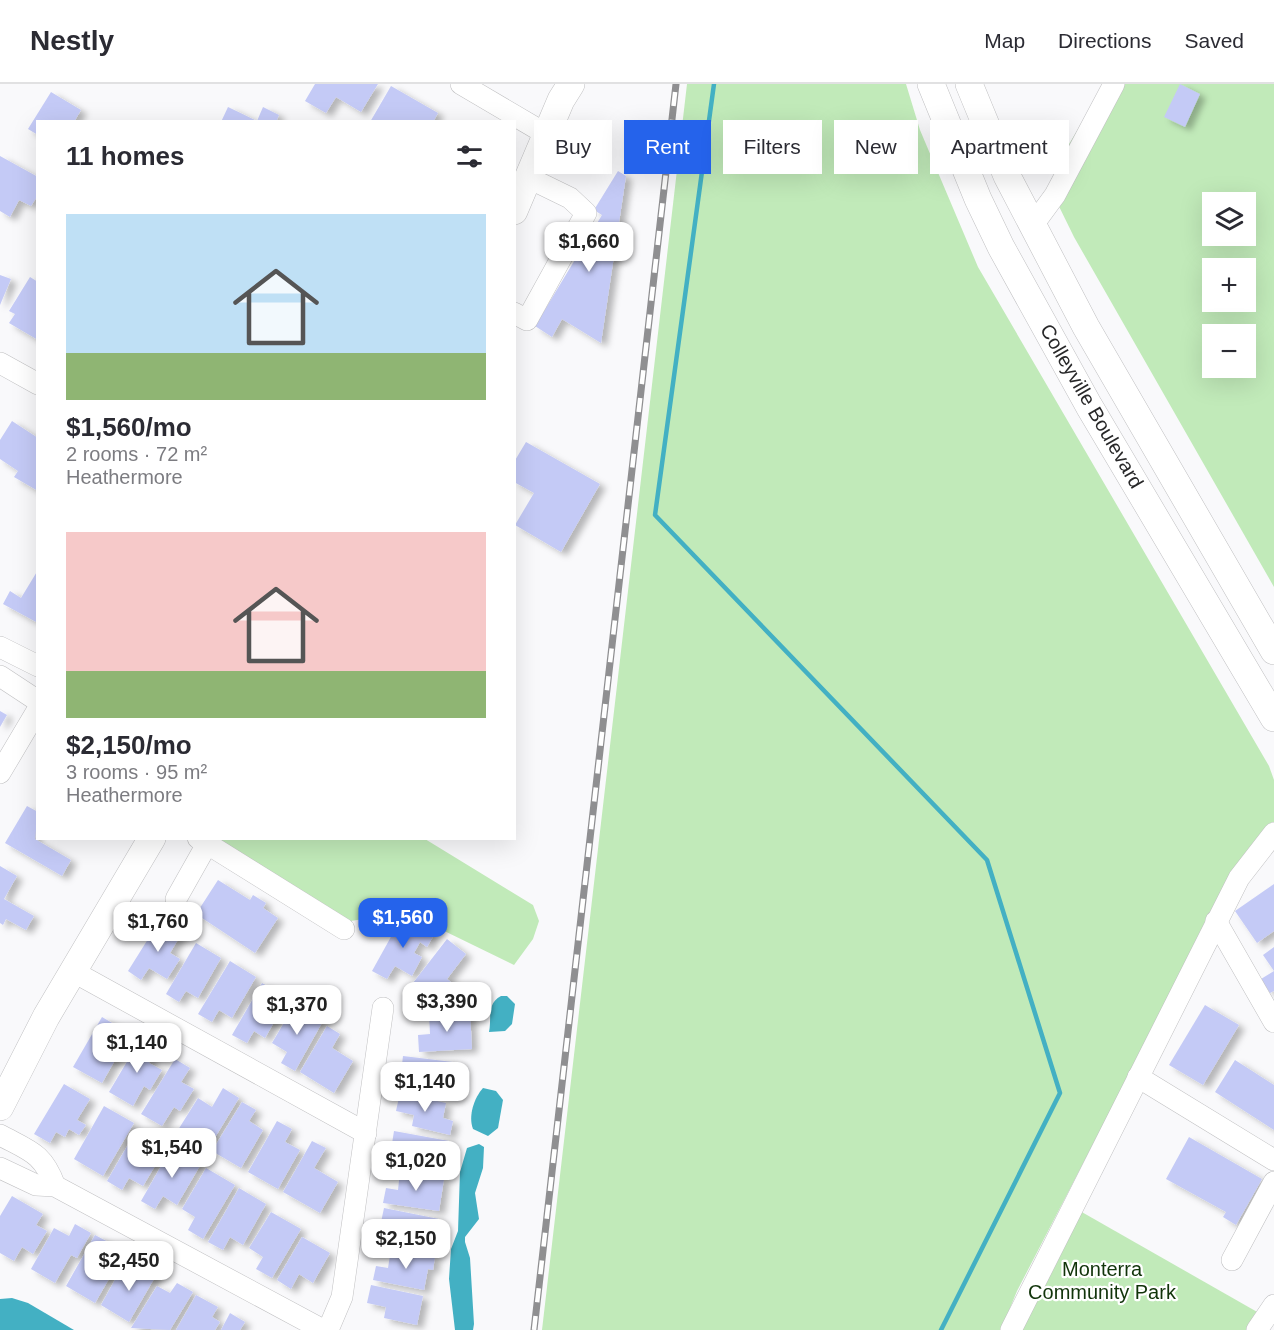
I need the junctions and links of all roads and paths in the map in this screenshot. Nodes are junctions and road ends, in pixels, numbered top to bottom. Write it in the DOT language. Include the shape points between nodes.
graph roads {
  1 [pos="461,84"];
  2 [pos="571,84"];
  3 [pos="931,84"];
  4 [pos="969,84"];
  5 [pos="1114,84"];
  6 [pos="553,120"];
  7 [pos="534,127"];
  8 [pos="534,165"];
  9 [pos="529,178"];
  10 [pos="516,207"];
  11 [pos="1033,225"];
  12 [pos="516,314"];
  13 [pos="0,363"];
  14 [pos="36,383"];
  15 [pos="1221,561"];
  16 [pos="1193,578"];
  17 [pos="0,647"];
  18 [pos="1274,651"];
  19 [pos="36,665"];
  20 [pos="0,676"];
  21 [pos="36,701"];
  22 [pos="36,712"];
  23 [pos="1274,718"];
  24 [pos="0,773"];
  25 [pos="1274,833"];
  26 [pos="152,840"];
  27 [pos="203,841"];
  28 [pos="176,899"];
  29 [pos="1216,921"];
  30 [pos="344,929"];
  31 [pos="74,972"];
  32 [pos="383,1008"];
  33 [pos="1274,1022"];
  34 [pos="1138,1077"];
  35 [pos="0,1107"];
  36 [pos="366,1133"];
  37 [pos="0,1136"];
  38 [pos="1274,1161"];
  39 [pos="0,1168"];
  40 [pos="1274,1182"];
  41 [pos="56,1186"];
  42 [pos="1232,1260"];
  43 [pos="1274,1305"];
  44 [pos="323,1330"];
  45 [pos="328,1330"];
  46 [pos="1011,1330"];
  47 [pos="1257,1330"];
  1 -- 7 [label="street"];
  2 -- 6 [label="main road"];
  3 -- 16 [label="main road, Colleyville Boulevard" via="1001,247 1089,406"];
  4 -- 11 [label="main road, Colleyville Boulevard" via="983,124"];
  5 -- 11 [label="street" via="1055,195"];
  8 -- 9 [label="main road"];
  9 -- 10 [label="main road"];
  9 -- 12 [label="street" via="570,198 586,213 527,320"];
  11 -- 15 [label="main road, Colleyville Boulevard" via="1086,327"];
  13 -- 14 [label="street"];
  15 -- 16 [label="main road"];
  15 -- 18 [label="main road, Colleyville Boulevard"];
  16 -- 23 [label="main road, Colleyville Boulevard"];
  17 -- 19 [label="street"];
  20 -- 21 [label="street"];
  22 -- 24 [label="street"];
  25 -- 29 [label="street" via="1239,878"];
  26 -- 31 [label="main road"];
  27 -- 28 [label="street"];
  27 -- 30 [label="street"];
  29 -- 33 [label="street"];
  29 -- 34 [label="street"];
  31 -- 35 [label="main road"];
  31 -- 36 [label="street"];
  32 -- 36 [label="street"];
  34 -- 38 [label="street"];
  34 -- 46 [label="street"];
  36 -- 45 [label="street" via="342,1297"];
  37 -- 41 [label="street" via="38,1155 48,1165"];
  39 -- 41 [label="street" via="36,1185"];
  40 -- 42 [label="street"];
  41 -- 44 [label="street"];
  43 -- 47 [label="street"];
}
